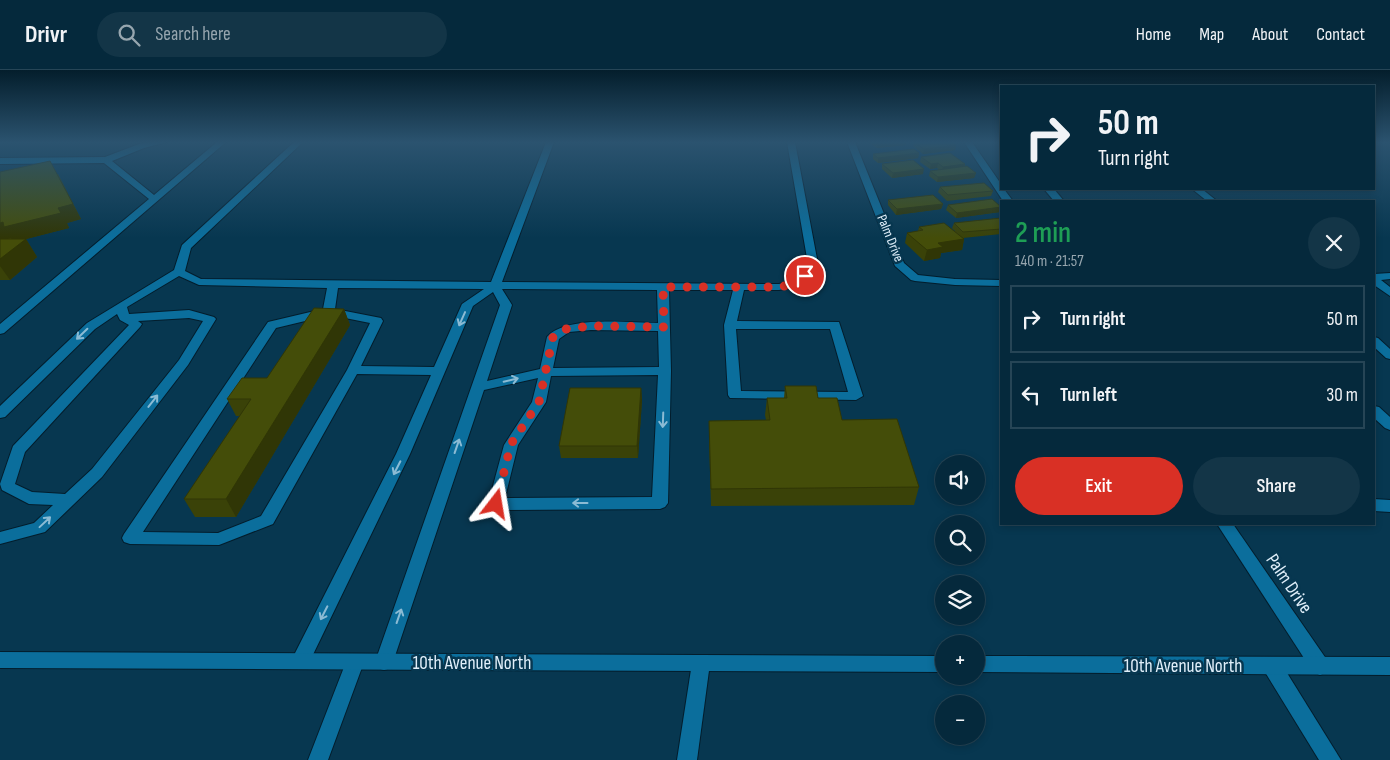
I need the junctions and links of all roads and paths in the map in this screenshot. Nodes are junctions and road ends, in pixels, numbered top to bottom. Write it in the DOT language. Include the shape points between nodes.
graph roads {
  1 [pos="122,174"];
  2 [pos="184,174"];
  3 [pos="265,174"];
  4 [pos="538,174"];
  5 [pos="797,174"];
  6 [pos="864,174"];
  7 [pos="990,174"];
  8 [pos="1000,189"];
  9 [pos="1050,190"];
  10 [pos="1198,190"];
  11 [pos="154,199"];
  12 [pos="1058,200"];
  13 [pos="1211,200"];
  14 [pos="178,272"];
  15 [pos="1390,276"];
  16 [pos="1375,278"];
  17 [pos="1375,279"];
  18 [pos="1000,283"];
  19 [pos="333,284"];
  20 [pos="495,286"];
  21 [pos="663,287"];
  22 [pos="739,287"];
  23 [pos="1390,293"];
  24 [pos="330,311"];
  25 [pos="122,312"];
  26 [pos="730,325"];
  27 [pos="664,327"];
  28 [pos="0,330"];
  29 [pos="1375,342"];
  30 [pos="1390,355"];
  31 [pos="353,370"];
  32 [pos="439,371"];
  33 [pos="665,371"];
  34 [pos="545,372"];
  35 [pos="477,387"];
  36 [pos="1375,411"];
  37 [pos="0,414"];
  38 [pos="1390,425"];
  39 [pos="68,500"];
  40 [pos="1375,505"];
  41 [pos="1390,506"];
  42 [pos="1226,525"];
  43 [pos="0,538"];
  44 [pos="0,660"];
  45 [pos="300,662"];
  46 [pos="355,662"];
  47 [pos="384,662"];
  48 [pos="700,663"];
  49 [pos="935,664"];
  50 [pos="985,664"];
  51 [pos="1272,666"];
  52 [pos="1320,666"];
  53 [pos="1390,666"];
  54 [pos="318,760"];
  55 [pos="687,760"];
  56 [pos="1331,760"];
  1 -- 11 [label="street"];
  2 -- 11 [label="street"];
  3 -- 14 [label="street" via="186,248"];
  4 -- 20 [label="street"];
  5 -- 22 [label="street" via="813,264 796,284"];
  6 -- 18 [label="street, Palm Drive" via="898,264 915,278"];
  7 -- 8 [label="street"];
  9 -- 12 [label="street"];
  10 -- 13 [label="street"];
  11 -- 28 [label="street"];
  14 -- 19 [label="street" via="199,282"];
  14 -- 25 [label="street"];
  15 -- 16 [label="street"];
  17 -- 23 [label="street"];
  19 -- 20 [label="street"];
  19 -- 24 [label="street"];
  20 -- 21 [label="street"];
  20 -- 32 [label="street, one-way" via="468,304"];
  20 -- 35 [label="street" via="506,305"];
  21 -- 22 [label="street"];
  21 -- 27 [label="street"];
  22 -- 26 [label="street"];
  24 -- 31 [label="street" via="377,321"];
  24 -- 31 [label="street" via="272,326 130,538 219,539 268,520"];
  25 -- 37 [label="street, one-way" via="91,326"];
  25 -- 39 [label="street" via="136,324 18,450 7,486 29,498"];
  39 -- 25 [label="street, one-way" via="96,473 184,362 210,319 189,314"];
  26 -- 26 [label="street" via="735,395 856,396 835,325"];
  27 -- 33 [label="street"];
  27 -- 34 [label="street" via="566,329 553,337"];
  29 -- 30 [label="street"];
  31 -- 32 [label="street"];
  32 -- 45 [label="street, one-way" via="403,454"];
  33 -- 34 [label="street"];
  33 -- 34 [label="street, one-way" via="660,503 496,504 511,444 539,402"];
  35 -- 34 [label="street, one-way"];
  47 -- 35 [label="street, one-way"];
  36 -- 38 [label="street"];
  43 -- 39 [label="street, one-way" via="39,528"];
  40 -- 41 [label="street"];
  42 -- 52 [label="street, Palm Drive"];
  44 -- 45 [label="street, 10th Avenue North"];
  45 -- 46 [label="street, 10th Avenue North"];
  46 -- 47 [label="street, 10th Avenue North"];
  46 -- 54 [label="street"];
  47 -- 48 [label="street, 10th Avenue North"];
  48 -- 49 [label="street, 10th Avenue North"];
  48 -- 55 [label="street"];
  50 -- 51 [label="street, 10th Avenue North"];
  51 -- 52 [label="street, 10th Avenue North"];
  51 -- 56 [label="street"];
  52 -- 53 [label="street, 10th Avenue North"];
}
